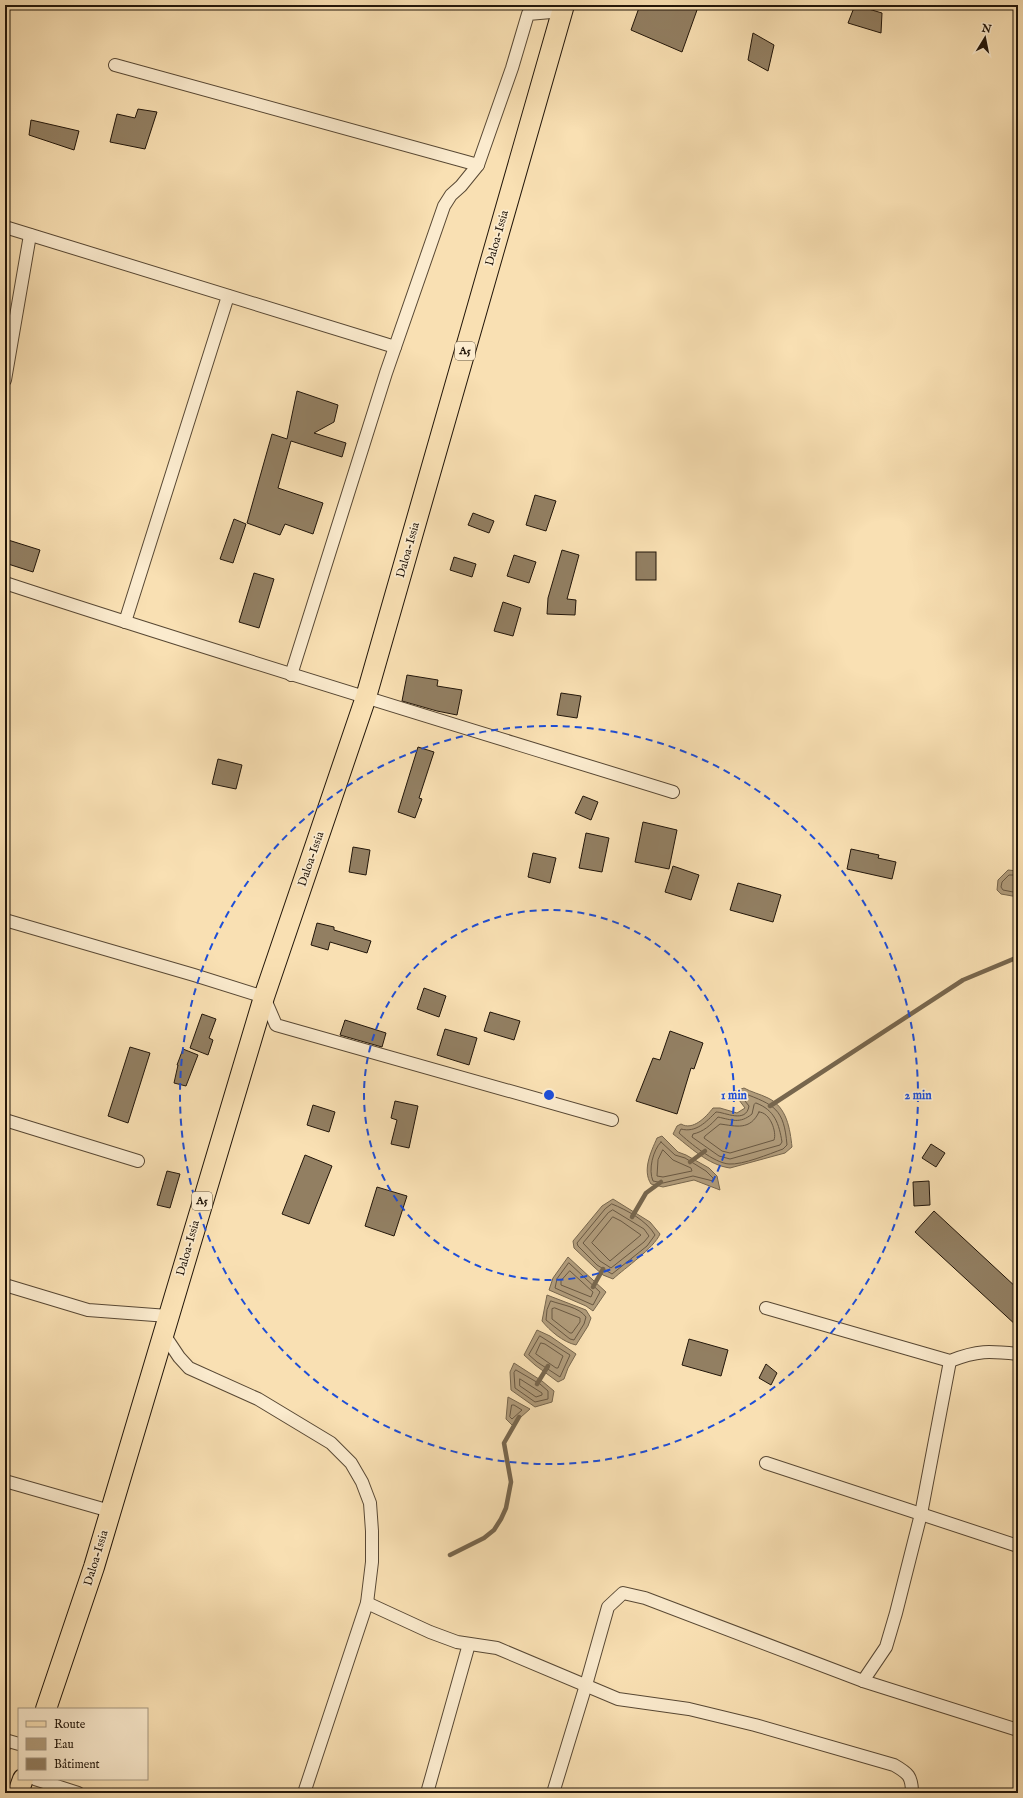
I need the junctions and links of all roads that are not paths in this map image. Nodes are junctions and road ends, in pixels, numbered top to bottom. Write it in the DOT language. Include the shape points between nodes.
graph roads {
  1 [pos="563,8"];
  2 [pos="115,65"];
  3 [pos="478,165"];
  4 [pos="5,227"];
  5 [pos="30,235"];
  6 [pos="228,296"];
  7 [pos="395,348"];
  8 [pos="5,380"];
  9 [pos="5,583"];
  10 [pos="124,622"];
  11 [pos="292,676"];
  12 [pos="366,697"];
  13 [pos="673,792"];
  14 [pos="5,920"];
  15 [pos="264,997"];
  16 [pos="5,1120"];
  17 [pos="612,1120"];
  18 [pos="138,1161"];
  19 [pos="5,1285"];
  20 [pos="766,1308"];
  21 [pos="166,1324"];
  22 [pos="1018,1354"];
  23 [pos="950,1361"];
  24 [pos="766,1463"];
  25 [pos="5,1481"];
  26 [pos="110,1511"];
  27 [pos="921,1514"];
  28 [pos="1018,1546"];
  29 [pos="367,1603"];
  30 [pos="469,1644"];
  31 [pos="863,1681"];
  32 [pos="586,1685"];
  33 [pos="46,1708"];
  34 [pos="1018,1730"];
  35 [pos="11,1742"];
  36 [pos="5,1753"];
  37 [pos="23,1780"];
  38 [pos="38,1780"];
  39 [pos="18,1793"];
  40 [pos="78,1793"];
  41 [pos="304,1793"];
  42 [pos="427,1793"];
  43 [pos="553,1793"];
  44 [pos="912,1793"];
  1 -- 3 [label="street" via="528,14"];
  1 -- 12 [label="main road, Daloa-Issia / A5"];
  2 -- 3 [label="street"];
  3 -- 7 [label="street" via="444,206"];
  4 -- 5 [label="street"];
  5 -- 6 [label="street"];
  5 -- 8 [label="street"];
  6 -- 7 [label="street"];
  6 -- 10 [label="street"];
  7 -- 11 [label="street"];
  9 -- 10 [label="street"];
  10 -- 11 [label="street"];
  11 -- 12 [label="street"];
  12 -- 13 [label="street"];
  12 -- 15 [label="main road, Daloa-Issia / A5"];
  14 -- 15 [label="street"];
  15 -- 17 [label="street" via="276,1025"];
  15 -- 21 [label="main road, Daloa-Issia / A5"];
  16 -- 18 [label="street"];
  19 -- 21 [label="street" via="88,1310"];
  20 -- 23 [label="street"];
  21 -- 26 [label="main road, Daloa-Issia / A5"];
  21 -- 29 [label="street" via="179,1357 189,1368 258,1399 309,1428 331,1442 351,1463 370,1504 372,1562"];
  22 -- 23 [label="street" via="982,1351"];
  23 -- 27 [label="street"];
  24 -- 27 [label="street"];
  25 -- 26 [label="street"];
  26 -- 33 [label="main road, Daloa-Issia / A5"];
  27 -- 28 [label="street"];
  27 -- 31 [label="street" via="886,1646"];
  29 -- 30 [label="street" via="430,1632"];
  29 -- 41 [label="street"];
  30 -- 32 [label="street" via="497,1648"];
  30 -- 42 [label="street"];
  31 -- 32 [label="street" via="624,1592 608,1607"];
  31 -- 34 [label="street"];
  32 -- 43 [label="street"];
  32 -- 44 [label="street" via="618,1699 689,1709 894,1765 905,1771 912,1781"];
  35 -- 36 [label="lane"];
  37 -- 39 [label="main road"];
  38 -- 40 [label="street"];
}
